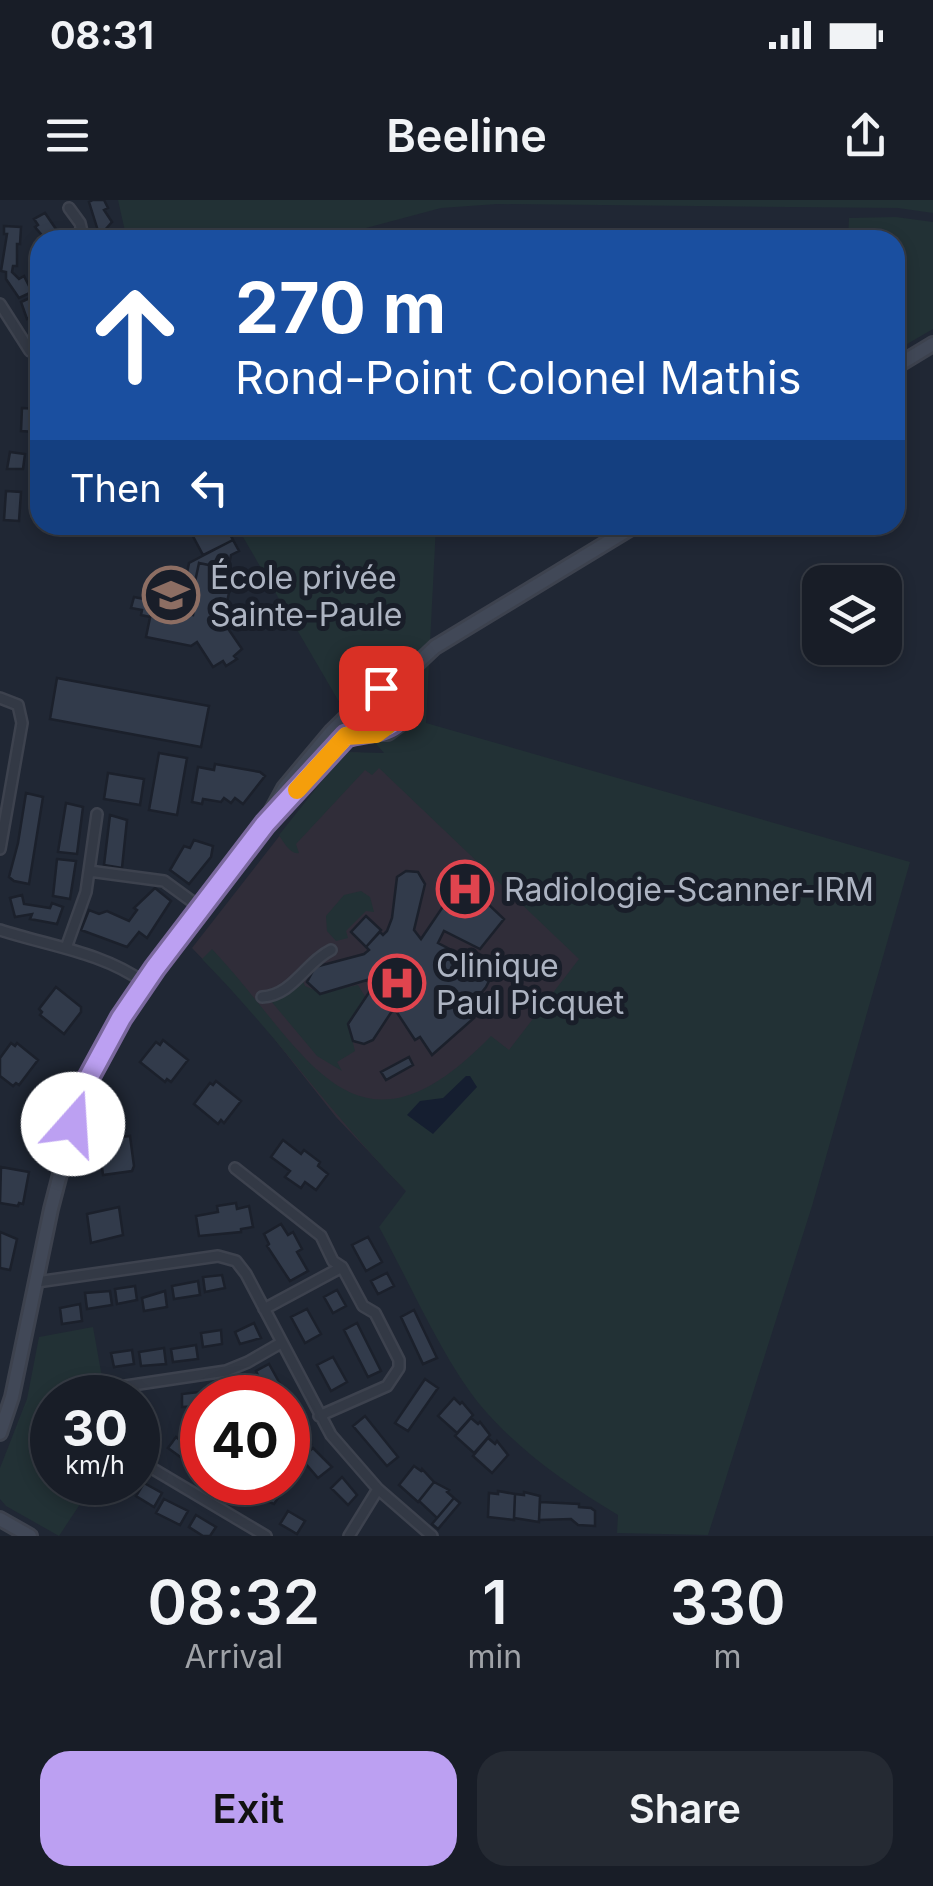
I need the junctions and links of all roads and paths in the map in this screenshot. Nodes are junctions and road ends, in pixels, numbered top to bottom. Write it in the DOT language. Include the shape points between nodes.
graph roads {
  1 [pos="68,208"];
  2 [pos="82,230"];
  3 [pos="0,304"];
  4 [pos="933,344"];
  5 [pos="30,351"];
  6 [pos="905,361"];
  7 [pos="620,535"];
  8 [pos="418,661"];
  9 [pos="392,684"];
  10 [pos="0,698"];
  11 [pos="342,721"];
  12 [pos="369,733"];
  13 [pos="96,814"];
  14 [pos="265,824"];
  15 [pos="0,849"];
  16 [pos="89,871"];
  17 [pos="200,908"];
  18 [pos="3,931"];
  19 [pos="0,943"];
  20 [pos="66,948"];
  21 [pos="331,950"];
  22 [pos="145,983"];
  23 [pos="262,997"];
  24 [pos="235,1168"];
  25 [pos="342,1267"];
  26 [pos="36,1282"];
  27 [pos="264,1309"];
  28 [pos="281,1342"];
  29 [pos="160,1380"];
  30 [pos="319,1416"];
  31 [pos="0,1433"];
  32 [pos="160,1473"];
  33 [pos="378,1489"];
  34 [pos="0,1519"];
  35 [pos="30,1536"];
  36 [pos="266,1536"];
  37 [pos="349,1536"];
  38 [pos="432,1536"];
  1 -- 2 [label="street"];
  3 -- 5 [label="street"];
  4 -- 6 [label="street"];
  7 -- 8 [label="street"];
  8 -- 9 [label="street"];
  8 -- 12 [label="street" via="407,718 388,733"];
  9 -- 11 [label="street"];
  9 -- 12 [label="street" via="403,690 401,712"];
  10 -- 15 [label="street" via="22,711"];
  11 -- 12 [label="street"];
  11 -- 14 [label="street" via="284,788"];
  12 -- 14 [label="street" via="346,736"];
  13 -- 16 [label="street"];
  14 -- 17 [label="street"];
  16 -- 17 [label="street" via="164,881"];
  16 -- 20 [label="street"];
  17 -- 22 [label="street"];
  18 -- 19 [label="street"];
  18 -- 20 [label="street"];
  20 -- 22 [label="street"];
  21 -- 23 [label="street" via="283,991"];
  22 -- 26 [label="street" via="89,1077"];
  24 -- 25 [label="street" via="321,1236"];
  25 -- 27 [label="street"];
  25 -- 30 [label="street" via="363,1306 375,1313 399,1368 386,1386"];
  26 -- 27 [label="street" via="224,1256 240,1265"];
  26 -- 31 [label="street"];
  27 -- 28 [label="street"];
  28 -- 29 [label="street" via="237,1368"];
  28 -- 30 [label="street"];
  30 -- 33 [label="street"];
  32 -- 36 [label="street"];
  33 -- 37 [label="street"];
  33 -- 38 [label="street"];
  34 -- 35 [label="street"];
}
